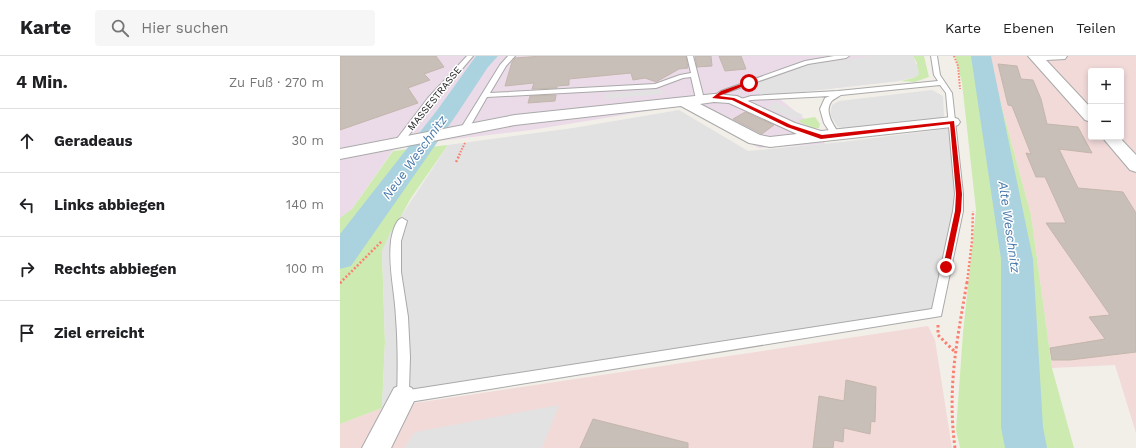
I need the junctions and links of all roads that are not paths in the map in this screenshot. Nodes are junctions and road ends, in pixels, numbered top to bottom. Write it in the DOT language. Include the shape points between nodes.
graph roads {
  1 [pos="470,56"];
  2 [pos="512,56"];
  3 [pos="690,56"];
  4 [pos="846,56"];
  5 [pos="934,56"];
  6 [pos="1035,56"];
  7 [pos="1060,56"];
  8 [pos="695,74"];
  9 [pos="943,83"];
  10 [pos="844,92"];
  11 [pos="485,94"];
  12 [pos="707,98"];
  13 [pos="683,101"];
  14 [pos="739,101"];
  15 [pos="1088,114"];
  16 [pos="952,122"];
  17 [pos="461,133"];
  18 [pos="829,136"];
  19 [pos="405,140"];
  20 [pos="1113,140"];
  21 [pos="340,154"];
  22 [pos="1134,161"];
  23 [pos="402,221"];
  24 [pos="403,397"];
  25 [pos="376,448"];
  1 -- 19 [label="lane, MASSESTRASSE" via="431,100"];
  2 -- 11 [label="lane" via="503,65"];
  3 -- 8 [label="lane"];
  4 -- 12 [label="lane" via="807,62"];
  5 -- 9 [label="lane" via="937,75"];
  6 -- 7 [label="street"];
  6 -- 15 [label="street"];
  8 -- 11 [label="lane" via="656,86"];
  8 -- 12 [label="lane"];
  9 -- 10 [label="lane"];
  9 -- 16 [label="lane" via="949,93"];
  10 -- 14 [label="lane"];
  10 -- 18 [label="lane" via="828,100 824,105"];
  11 -- 17 [label="lane"];
  12 -- 13 [label="street"];
  12 -- 14 [label="street"];
  13 -- 17 [label="street" via="515,120"];
  13 -- 18 [label="street" via="764,142"];
  14 -- 18 [label="street" via="789,126"];
  16 -- 18 [label="street"];
  16 -- 24 [label="lane" via="959,194 958,211 937,313"];
  17 -- 19 [label="street"];
  19 -- 21 [label="street"];
  20 -- 22 [label="street"];
  23 -- 24 [label="lane" via="396,241 396,272 403,337"];
  24 -- 25 [label="street"];
}
